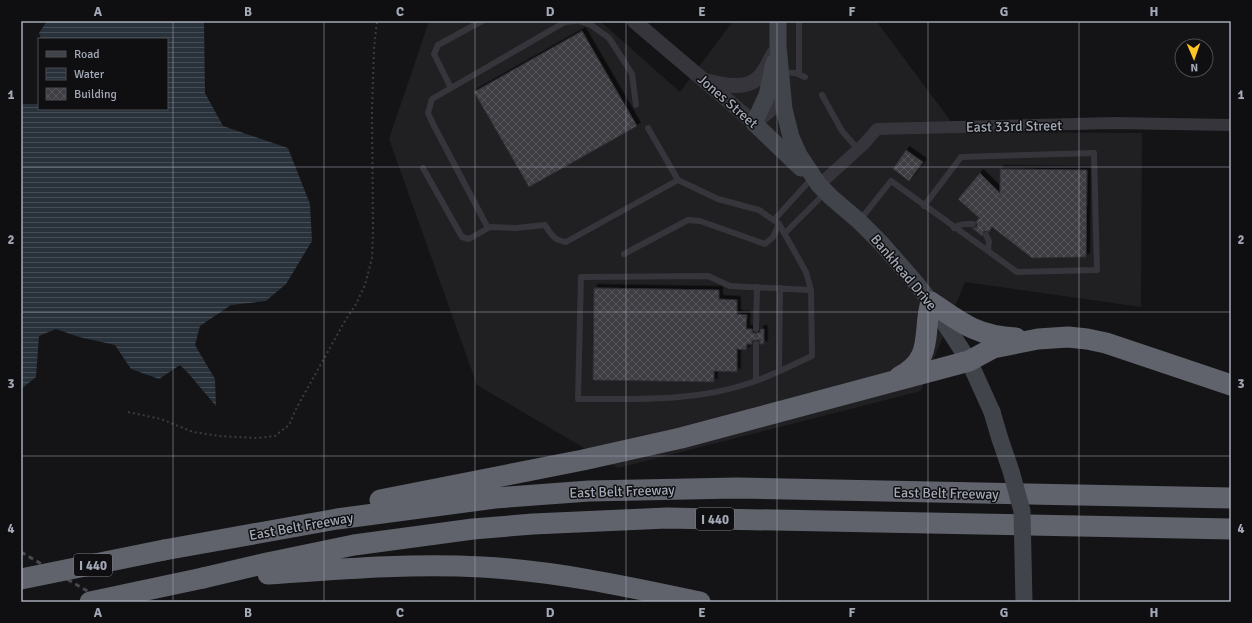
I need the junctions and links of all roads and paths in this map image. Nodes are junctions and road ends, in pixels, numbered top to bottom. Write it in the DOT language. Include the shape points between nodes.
graph roads {
  1 [pos="377,21"];
  2 [pos="482,21"];
  3 [pos="575,21"];
  4 [pos="579,21"];
  5 [pos="634,21"];
  6 [pos="778,21"];
  7 [pos="799,21"];
  8 [pos="778,46"];
  9 [pos="780,72"];
  10 [pos="704,80"];
  11 [pos="451,88"];
  12 [pos="782,90"];
  13 [pos="822,95"];
  14 [pos="636,105"];
  15 [pos="754,123"];
  16 [pos="1231,125"];
  17 [pos="648,128"];
  18 [pos="858,149"];
  19 [pos="423,168"];
  20 [pos="678,180"];
  21 [pos="819,185"];
  22 [pos="924,206"];
  23 [pos="859,221"];
  24 [pos="776,222"];
  25 [pos="973,224"];
  26 [pos="488,228"];
  27 [pos="954,228"];
  28 [pos="784,233"];
  29 [pos="986,235"];
  30 [pos="988,251"];
  31 [pos="624,254"];
  32 [pos="757,287"];
  33 [pos="780,288"];
  34 [pos="811,290"];
  35 [pos="931,302"];
  36 [pos="756,329"];
  37 [pos="1038,339"];
  38 [pos="756,344"];
  39 [pos="969,361"];
  40 [pos="779,370"];
  41 [pos="756,380"];
  42 [pos="888,382"];
  43 [pos="1231,385"];
  44 [pos="128,412"];
  45 [pos="1231,498"];
  46 [pos="1231,529"];
  47 [pos="256,533"];
  48 [pos="203,578"];
  49 [pos="21,579"];
  50 [pos="90,602"];
  51 [pos="700,602"];
  52 [pos="1024,602"];
  1 -- 44 [label="path" via="372,110 372,258 359,298 289,425 275,436 219,436 193,432 161,419"];
  2 -- 11 [label="lane" via="438,45 434,54"];
  3 -- 11 [label="lane" via="565,22"];
  4 -- 14 [label="lane" via="591,25 609,38 632,74"];
  5 -- 10 [label="street, Jones Street"];
  6 -- 8 [label="main road, Bankhead Drive"];
  7 -- 9 [label="lane" via="802,75"];
  8 -- 9 [label="main road, Bankhead Drive"];
  8 -- 10 [label="street" via="759,78 746,85 728,85"];
  8 -- 15 [label="main road, Bankhead Drive" via="767,95"];
  9 -- 12 [label="main road, Bankhead Drive"];
  10 -- 15 [label="street, Jones Street"];
  11 -- 26 [label="lane" via="432,100 428,113"];
  12 -- 15 [label="street" via="768,111"];
  12 -- 21 [label="main road, Bankhead Drive" via="791,137 799,155"];
  13 -- 18 [label="lane" via="842,131"];
  15 -- 21 [label="main road, Jones Street"];
  16 -- 18 [label="street, East 33rd Street" via="1113,123 889,128 877,129"];
  17 -- 20 [label="lane"];
  18 -- 21 [label="street, East 33rd Street"];
  19 -- 26 [label="lane" via="462,237 469,240"];
  20 -- 24 [label="lane" via="718,199 759,210"];
  20 -- 26 [label="lane" via="566,242 554,238 545,225"];
  21 -- 23 [label="main road, Bankhead Drive"];
  21 -- 24 [label="lane"];
  21 -- 28 [label="lane"];
  22 -- 23 [label="lane" via="891,182"];
  22 -- 27 [label="lane"];
  22 -- 30 [label="lane" via="961,157 1094,154 1096,270 1017,272"];
  23 -- 35 [label="main road, Bankhead Drive"];
  24 -- 28 [label="lane"];
  24 -- 31 [label="lane" via="773,237 765,244 700,221 688,220"];
  25 -- 27 [label="lane" via="957,225"];
  27 -- 30 [label="lane"];
  28 -- 34 [label="lane" via="806,272"];
  29 -- 30 [label="lane" via="989,241"];
  32 -- 33 [label="lane"];
  32 -- 36 [label="lane"];
  32 -- 41 [label="lane" via="730,286 708,276 581,276 578,399 661,399 712,393"];
  33 -- 34 [label="lane"];
  33 -- 40 [label="lane"];
  34 -- 40 [label="lane" via="812,356"];
  35 -- 37 [label="highway" via="975,330 998,337"];
  35 -- 39 [label="main road, Bankhead Drive"];
  35 -- 42 [label="highway" via="926,344 922,354 909,371"];
  37 -- 39 [label="highway" via="993,348"];
  37 -- 43 [label="highway" via="1068,337 1106,343"];
  38 -- 41 [label="lane"];
  39 -- 42 [label="highway"];
  39 -- 52 [label="main road, Bankhead Drive, bridge" via="992,412 1022,511"];
  40 -- 41 [label="lane"];
  42 -- 47 [label="highway" via="681,438 360,504"];
  45 -- 47 [label="highway, East Belt Freeway / I 440" via="737,488 589,491 495,498 337,519"];
  46 -- 48 [label="highway, East Belt Freeway / I 440" via="667,518 533,524 473,529 354,545"];
  47 -- 49 [label="highway, East Belt Freeway / I 440, bridge"];
  48 -- 50 [label="highway, East Belt Freeway / I 440, bridge"];
  48 -- 51 [label="highway" via="346,568 482,567 574,577"];
}
